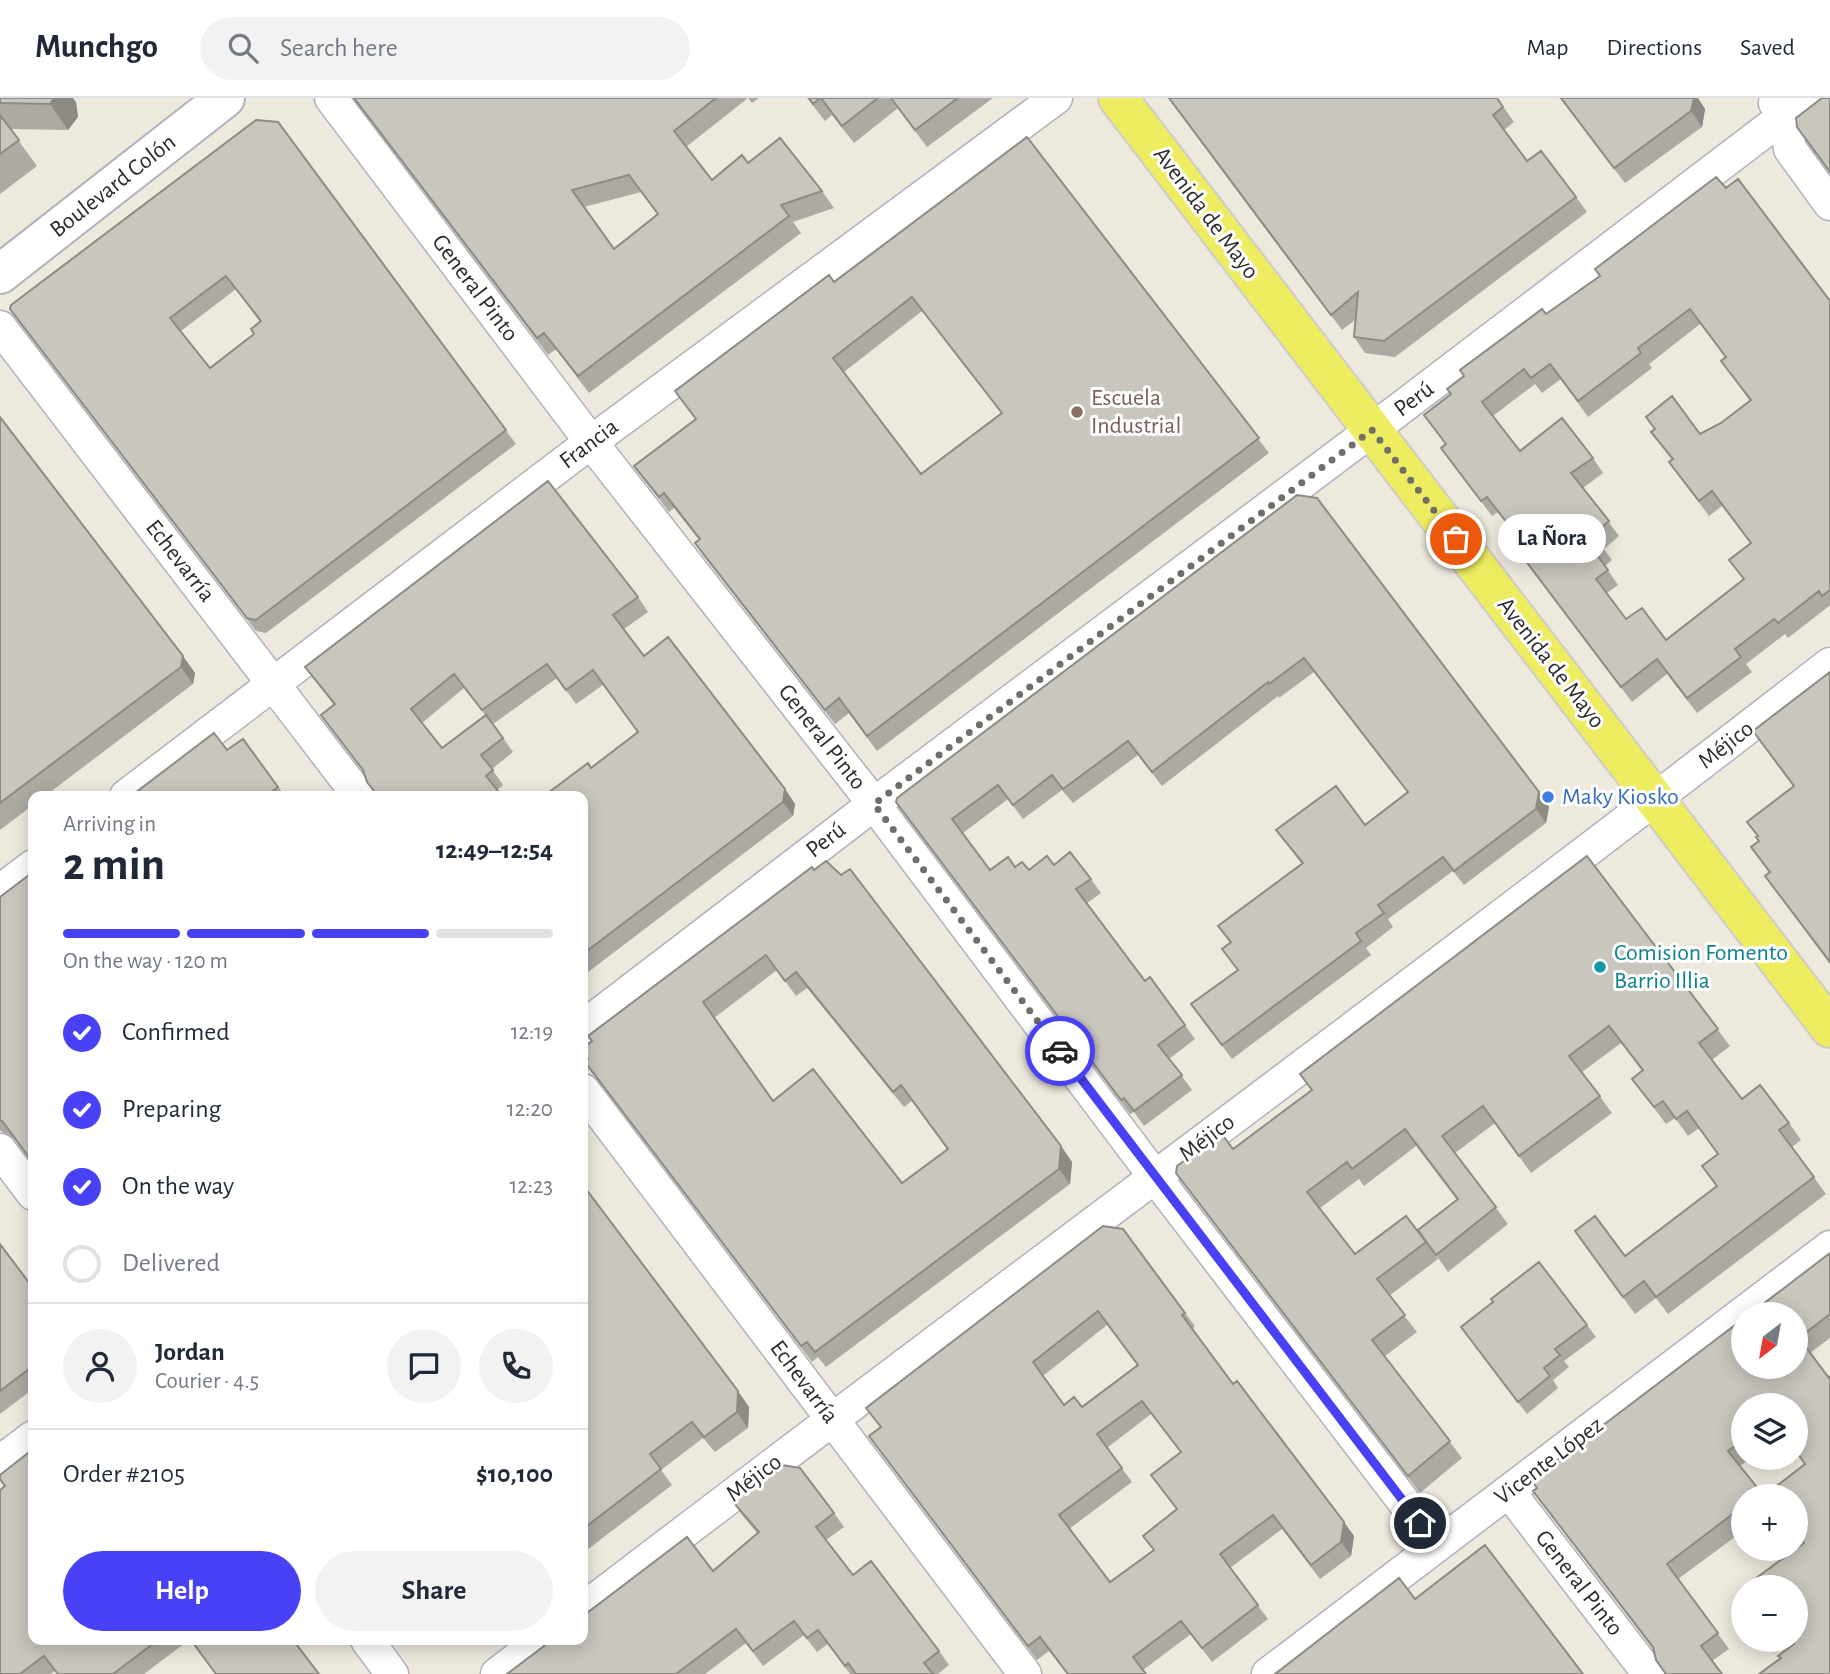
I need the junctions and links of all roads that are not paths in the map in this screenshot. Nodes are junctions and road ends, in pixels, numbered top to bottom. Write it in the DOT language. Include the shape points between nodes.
graph roads {
  1 [pos="225,98"];
  2 [pos="331,98"];
  3 [pos="1056,98"];
  4 [pos="1118,98"];
  5 [pos="1788,104"];
  6 [pos="1830,204"];
  7 [pos="0,274"];
  8 [pos="0,327"];
  9 [pos="1372,430"];
  10 [pos="591,442"];
  11 [pos="1830,664"];
  12 [pos="275,685"];
  13 [pos="133,791"];
  14 [pos="355,791"];
  15 [pos="1656,799"];
  16 [pos="874,804"];
  17 [pos="28,870"];
  18 [pos="0,891"];
  19 [pos="588,1023"];
  20 [pos="1830,1028"];
  21 [pos="588,1097"];
  22 [pos="0,1150"];
  23 [pos="1155,1177"];
  24 [pos="28,1187"];
  25 [pos="1830,1247"];
  26 [pos="832,1418"];
  27 [pos="28,1441"];
  28 [pos="0,1462"];
  29 [pos="1509,1492"];
  30 [pos="1437,1545"];
  31 [pos="588,1605"];
  32 [pos="371,1645"];
  33 [pos="535,1645"];
  34 [pos="392,1674"];
  35 [pos="497,1674"];
  36 [pos="1026,1674"];
  37 [pos="1268,1674"];
  38 [pos="1649,1674"];
  1 -- 7 [label="main road, Boulevard Colón"];
  2 -- 10 [label="street, General Pinto"];
  3 -- 10 [label="street, Francia"];
  4 -- 9 [label="main road, Avenida de Mayo"];
  5 -- 6 [label="street" via="1790,149"];
  5 -- 9 [label="street, Perú"];
  8 -- 12 [label="street, Echevarría"];
  9 -- 15 [label="main road, Avenida de Mayo"];
  9 -- 16 [label="street, Perú"];
  10 -- 12 [label="street, Francia"];
  10 -- 16 [label="street, General Pinto"];
  11 -- 15 [label="street, Méjico"];
  12 -- 13 [label="street, Francia"];
  12 -- 14 [label="street, Echevarría"];
  15 -- 20 [label="main road, Avenida de Mayo"];
  15 -- 23 [label="street, Méjico"];
  16 -- 19 [label="street, Perú"];
  16 -- 23 [label="street, General Pinto"];
  17 -- 18 [label="street"];
  21 -- 26 [label="street, Echevarría"];
  22 -- 24 [label="street"];
  23 -- 26 [label="street, Méjico"];
  23 -- 30 [label="street, General Pinto"];
  25 -- 29 [label="street, Vicente López"];
  26 -- 31 [label="street, Méjico"];
  26 -- 36 [label="street, Echevarría"];
  27 -- 28 [label="street"];
  29 -- 30 [label="street, Vicente López"];
  29 -- 38 [label="street, General Pinto"];
  30 -- 37 [label="street, Vicente López"];
  32 -- 34 [label="street"];
  33 -- 35 [label="street"];
}
